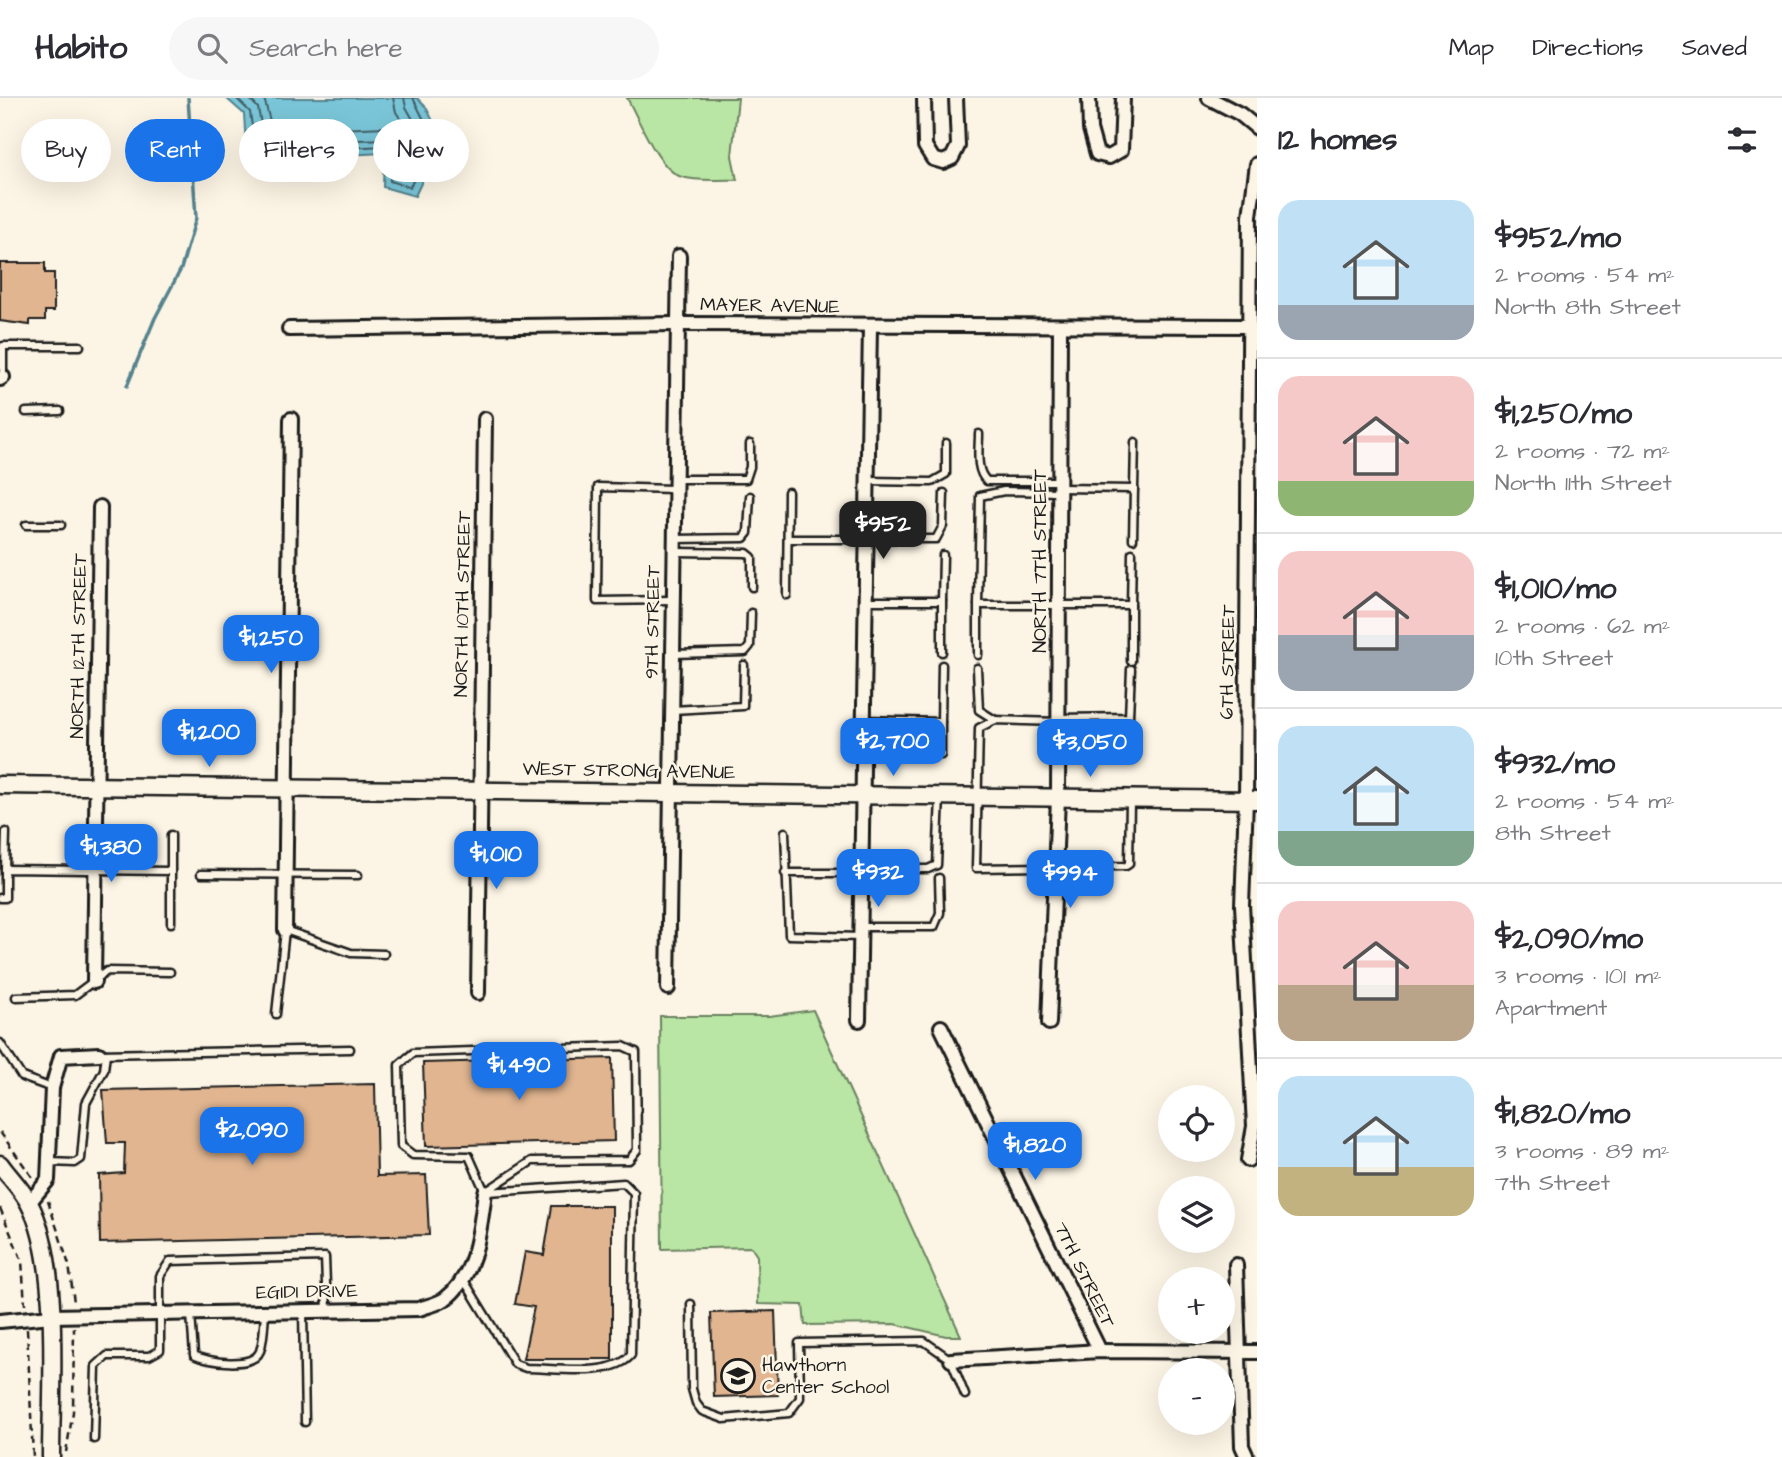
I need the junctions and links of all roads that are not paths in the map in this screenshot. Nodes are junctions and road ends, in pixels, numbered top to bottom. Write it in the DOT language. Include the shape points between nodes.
graph roads {
  1 [pos="924,98"];
  2 [pos="956,98"];
  3 [pos="1089,98"];
  4 [pos="1123,98"];
  5 [pos="1209,98"];
  6 [pos="1257,128"];
  7 [pos="1257,164"];
  8 [pos="678,256"];
  9 [pos="676,324"];
  10 [pos="870,326"];
  11 [pos="1060,326"];
  12 [pos="1250,326"];
  13 [pos="289,329"];
  14 [pos="80,346"];
  15 [pos="1,378"];
  16 [pos="60,411"];
  17 [pos="26,412"];
  18 [pos="1253,415"];
  19 [pos="291,419"];
  20 [pos="485,419"];
  21 [pos="979,434"];
  22 [pos="1135,442"];
  23 [pos="946,443"];
  24 [pos="750,444"];
  25 [pos="868,481"];
  26 [pos="674,484"];
  27 [pos="1059,487"];
  28 [pos="1134,489"];
  29 [pos="788,492"];
  30 [pos="944,493"];
  31 [pos="750,496"];
  32 [pos="100,507"];
  33 [pos="26,525"];
  34 [pos="61,525"];
  35 [pos="788,539"];
  36 [pos="867,539"];
  37 [pos="1133,539"];
  38 [pos="673,546"];
  39 [pos="1132,552"];
  40 [pos="943,555"];
  41 [pos="752,587"];
  42 [pos="788,595"];
  43 [pos="673,600"];
  44 [pos="866,601"];
  45 [pos="942,601"];
  46 [pos="1059,604"];
  47 [pos="1131,605"];
  48 [pos="978,606"];
  49 [pos="751,613"];
  50 [pos="942,652"];
  51 [pos="672,654"];
  52 [pos="978,655"];
  53 [pos="744,665"];
  54 [pos="942,665"];
  55 [pos="977,667"];
  56 [pos="671,710"];
  57 [pos="864,720"];
  58 [pos="995,720"];
  59 [pos="1058,720"];
  60 [pos="941,722"];
  61 [pos="941,755"];
  62 [pos="0,785"];
  63 [pos="96,786"];
  64 [pos="286,789"];
  65 [pos="480,789"];
  66 [pos="670,793"];
  67 [pos="863,796"];
  68 [pos="940,796"];
  69 [pos="977,796"];
  70 [pos="1058,796"];
  71 [pos="1130,798"];
  72 [pos="1251,800"];
  73 [pos="6,832"];
  74 [pos="785,832"];
  75 [pos="172,835"];
  76 [pos="1055,867"];
  77 [pos="5,869"];
  78 [pos="95,870"];
  79 [pos="171,871"];
  80 [pos="862,871"];
  81 [pos="286,873"];
  82 [pos="785,873"];
  83 [pos="201,874"];
  84 [pos="358,875"];
  85 [pos="939,878"];
  86 [pos="0,898"];
  87 [pos="171,923"];
  88 [pos="285,930"];
  89 [pos="861,932"];
  90 [pos="384,954"];
  91 [pos="170,972"];
  92 [pos="94,982"];
  93 [pos="668,988"];
  94 [pos="478,993"];
  95 [pos="16,997"];
  96 [pos="276,1014"];
  97 [pos="859,1020"];
  98 [pos="1049,1023"];
  99 [pos="941,1027"];
  100 [pos="0,1043"];
  101 [pos="350,1049"];
  102 [pos="103,1054"];
  103 [pos="52,1088"];
  104 [pos="1248,1160"];
  105 [pos="49,1162"];
  106 [pos="0,1164"];
  107 [pos="485,1192"];
  108 [pos="29,1203"];
  109 [pos="1236,1265"];
  110 [pos="462,1277"];
  111 [pos="691,1304"];
  112 [pos="327,1311"];
  113 [pos="265,1312"];
  114 [pos="303,1312"];
  115 [pos="160,1314"];
  116 [pos="191,1314"];
  117 [pos="51,1316"];
  118 [pos="0,1321"];
  119 [pos="1100,1351"];
  120 [pos="1257,1352"];
  121 [pos="1237,1353"];
  122 [pos="951,1360"];
  123 [pos="965,1395"];
  124 [pos="305,1422"];
  125 [pos="94,1439"];
  126 [pos="51,1457"];
  127 [pos="1247,1457"];
  1 -- 2 [label="street" via="925,146 933,159 943,162 952,158 958,146"];
  3 -- 4 [label="street" via="1092,145 1097,154 1109,158 1121,150"];
  5 -- 6 [label="street"];
  7 -- 12 [label="street, 6TH STREET" via="1250,216"];
  8 -- 9 [label="street, 9TH STREET"];
  9 -- 10 [label="street, MAYER AVENUE"];
  9 -- 13 [label="street, MAYER AVENUE"];
  9 -- 26 [label="street, 9TH STREET"];
  10 -- 11 [label="street, MAYER AVENUE"];
  10 -- 25 [label="street"];
  11 -- 12 [label="street, MAYER AVENUE"];
  11 -- 27 [label="street, NORTH 7TH STREET"];
  12 -- 18 [label="street, 6TH STREET"];
  14 -- 15 [label="lane" via="3,346"];
  16 -- 17 [label="lane"];
  18 -- 72 [label="street, 6TH STREET"];
  19 -- 64 [label="street"];
  20 -- 65 [label="street, NORTH 10TH STREET"];
  21 -- 27 [label="lane" via="979,467 987,481"];
  22 -- 28 [label="lane"];
  23 -- 25 [label="lane" via="946,474 941,479"];
  24 -- 26 [label="lane" via="746,479"];
  25 -- 36 [label="street"];
  26 -- 38 [label="street, 9TH STREET"];
  26 -- 43 [label="lane" via="597,487 597,601"];
  27 -- 28 [label="lane"];
  27 -- 46 [label="street, NORTH 7TH STREET"];
  27 -- 48 [label="lane" via="980,496"];
  28 -- 37 [label="lane"];
  29 -- 35 [label="lane"];
  30 -- 36 [label="lane" via="943,526 936,539"];
  31 -- 38 [label="lane" via="744,538"];
  32 -- 63 [label="street, NORTH 12TH STREET"];
  33 -- 34 [label="lane"];
  35 -- 36 [label="lane"];
  35 -- 42 [label="lane"];
  36 -- 44 [label="street"];
  38 -- 41 [label="lane" via="747,553 752,557"];
  38 -- 43 [label="street, 9TH STREET"];
  39 -- 47 [label="lane"];
  40 -- 45 [label="lane"];
  43 -- 51 [label="street, 9TH STREET"];
  44 -- 45 [label="lane"];
  44 -- 57 [label="street"];
  45 -- 50 [label="lane"];
  46 -- 47 [label="lane"];
  46 -- 48 [label="lane"];
  46 -- 59 [label="street, NORTH 7TH STREET"];
  47 -- 59 [label="lane" via="1129,717"];
  48 -- 52 [label="lane"];
  49 -- 51 [label="lane" via="750,646 745,652"];
  51 -- 56 [label="street, 9TH STREET"];
  53 -- 56 [label="lane" via="743,706"];
  54 -- 60 [label="lane"];
  55 -- 58 [label="lane" via="979,710"];
  56 -- 66 [label="street, 9TH STREET"];
  57 -- 60 [label="lane"];
  57 -- 67 [label="street"];
  58 -- 59 [label="lane"];
  58 -- 69 [label="lane" via="981,725 978,733"];
  59 -- 70 [label="street, NORTH 7TH STREET"];
  60 -- 61 [label="lane"];
  62 -- 63 [label="street, WEST STRONG AVENUE"];
  63 -- 64 [label="street, WEST STRONG AVENUE"];
  63 -- 78 [label="street, NORTH 12TH STREET"];
  64 -- 65 [label="street, WEST STRONG AVENUE"];
  64 -- 81 [label="street"];
  65 -- 66 [label="street, WEST STRONG AVENUE"];
  65 -- 94 [label="street, NORTH 10TH STREET"];
  66 -- 67 [label="street, WEST STRONG AVENUE"];
  66 -- 93 [label="street, 9TH STREET"];
  67 -- 68 [label="street, WEST STRONG AVENUE"];
  67 -- 80 [label="street"];
  68 -- 69 [label="street, WEST STRONG AVENUE"];
  68 -- 80 [label="lane" via="937,865"];
  69 -- 70 [label="street, WEST STRONG AVENUE"];
  69 -- 76 [label="lane" via="976,868"];
  70 -- 71 [label="street, WEST STRONG AVENUE"];
  70 -- 76 [label="street"];
  71 -- 72 [label="street, WEST STRONG AVENUE"];
  71 -- 76 [label="lane" via="1129,864"];
  72 -- 104 [label="street, 6TH STREET" via="1242,905 1254,1126"];
  73 -- 77 [label="lane"];
  74 -- 82 [label="lane"];
  75 -- 79 [label="lane"];
  76 -- 98 [label="street"];
  77 -- 78 [label="lane"];
  77 -- 86 [label="lane" via="5,898"];
  78 -- 79 [label="lane"];
  78 -- 92 [label="street, NORTH 12TH STREET"];
  79 -- 87 [label="lane"];
  80 -- 82 [label="lane"];
  80 -- 89 [label="street"];
  81 -- 83 [label="lane"];
  81 -- 84 [label="lane"];
  81 -- 88 [label="street"];
  82 -- 89 [label="lane" via="789,935"];
  85 -- 89 [label="lane" via="940,913 934,927"];
  88 -- 90 [label="lane" via="351,953"];
  88 -- 96 [label="lane"];
  89 -- 97 [label="street"];
  91 -- 92 [label="lane" via="107,971"];
  92 -- 95 [label="lane" via="75,995"];
  99 -- 119 [label="street, 7TH STREET"];
  100 -- 103 [label="lane" via="23,1076"];
  101 -- 102 [label="lane"];
  102 -- 103 [label="street" via="61,1056"];
  102 -- 105 [label="lane" via="104,1070 86,1103 81,1159"];
  103 -- 105 [label="street"];
  105 -- 108 [label="street" via="48,1180"];
  106 -- 108 [label="street"];
  107 -- 107 [label="lane" via="532,1161 629,1160 637,1150 636,1052 623,1046 413,1053 399,1065 401,1146 413,1155 469,1156"];
  107 -- 110 [label="street, EGIDI DRIVE" via="477,1249"];
  107 -- 110 [label="lane" via="631,1186 631,1355 624,1364 605,1369 515,1364"];
  108 -- 117 [label="street" via="41,1237"];
  109 -- 121 [label="street"];
  110 -- 112 [label="street, EGIDI DRIVE" via="445,1299 419,1310"];
  111 -- 122 [label="lane" via="696,1403 724,1419 789,1413 800,1398 799,1343 924,1341"];
  112 -- 114 [label="street, EGIDI DRIVE"];
  112 -- 115 [label="lane" via="325,1257 170,1261 160,1276"];
  113 -- 114 [label="street, EGIDI DRIVE"];
  113 -- 116 [label="street, EGIDI DRIVE"];
  113 -- 116 [label="lane" via="260,1352 242,1361 194,1355"];
  114 -- 124 [label="lane"];
  115 -- 116 [label="street, EGIDI DRIVE"];
  115 -- 117 [label="street, EGIDI DRIVE"];
  115 -- 125 [label="lane" via="156,1354 107,1356 96,1366"];
  117 -- 118 [label="street, EGIDI DRIVE"];
  117 -- 126 [label="street"];
  119 -- 121 [label="street"];
  119 -- 122 [label="street"];
  120 -- 121 [label="street"];
  121 -- 127 [label="street" via="1242,1446"];
  122 -- 123 [label="lane"];
}
